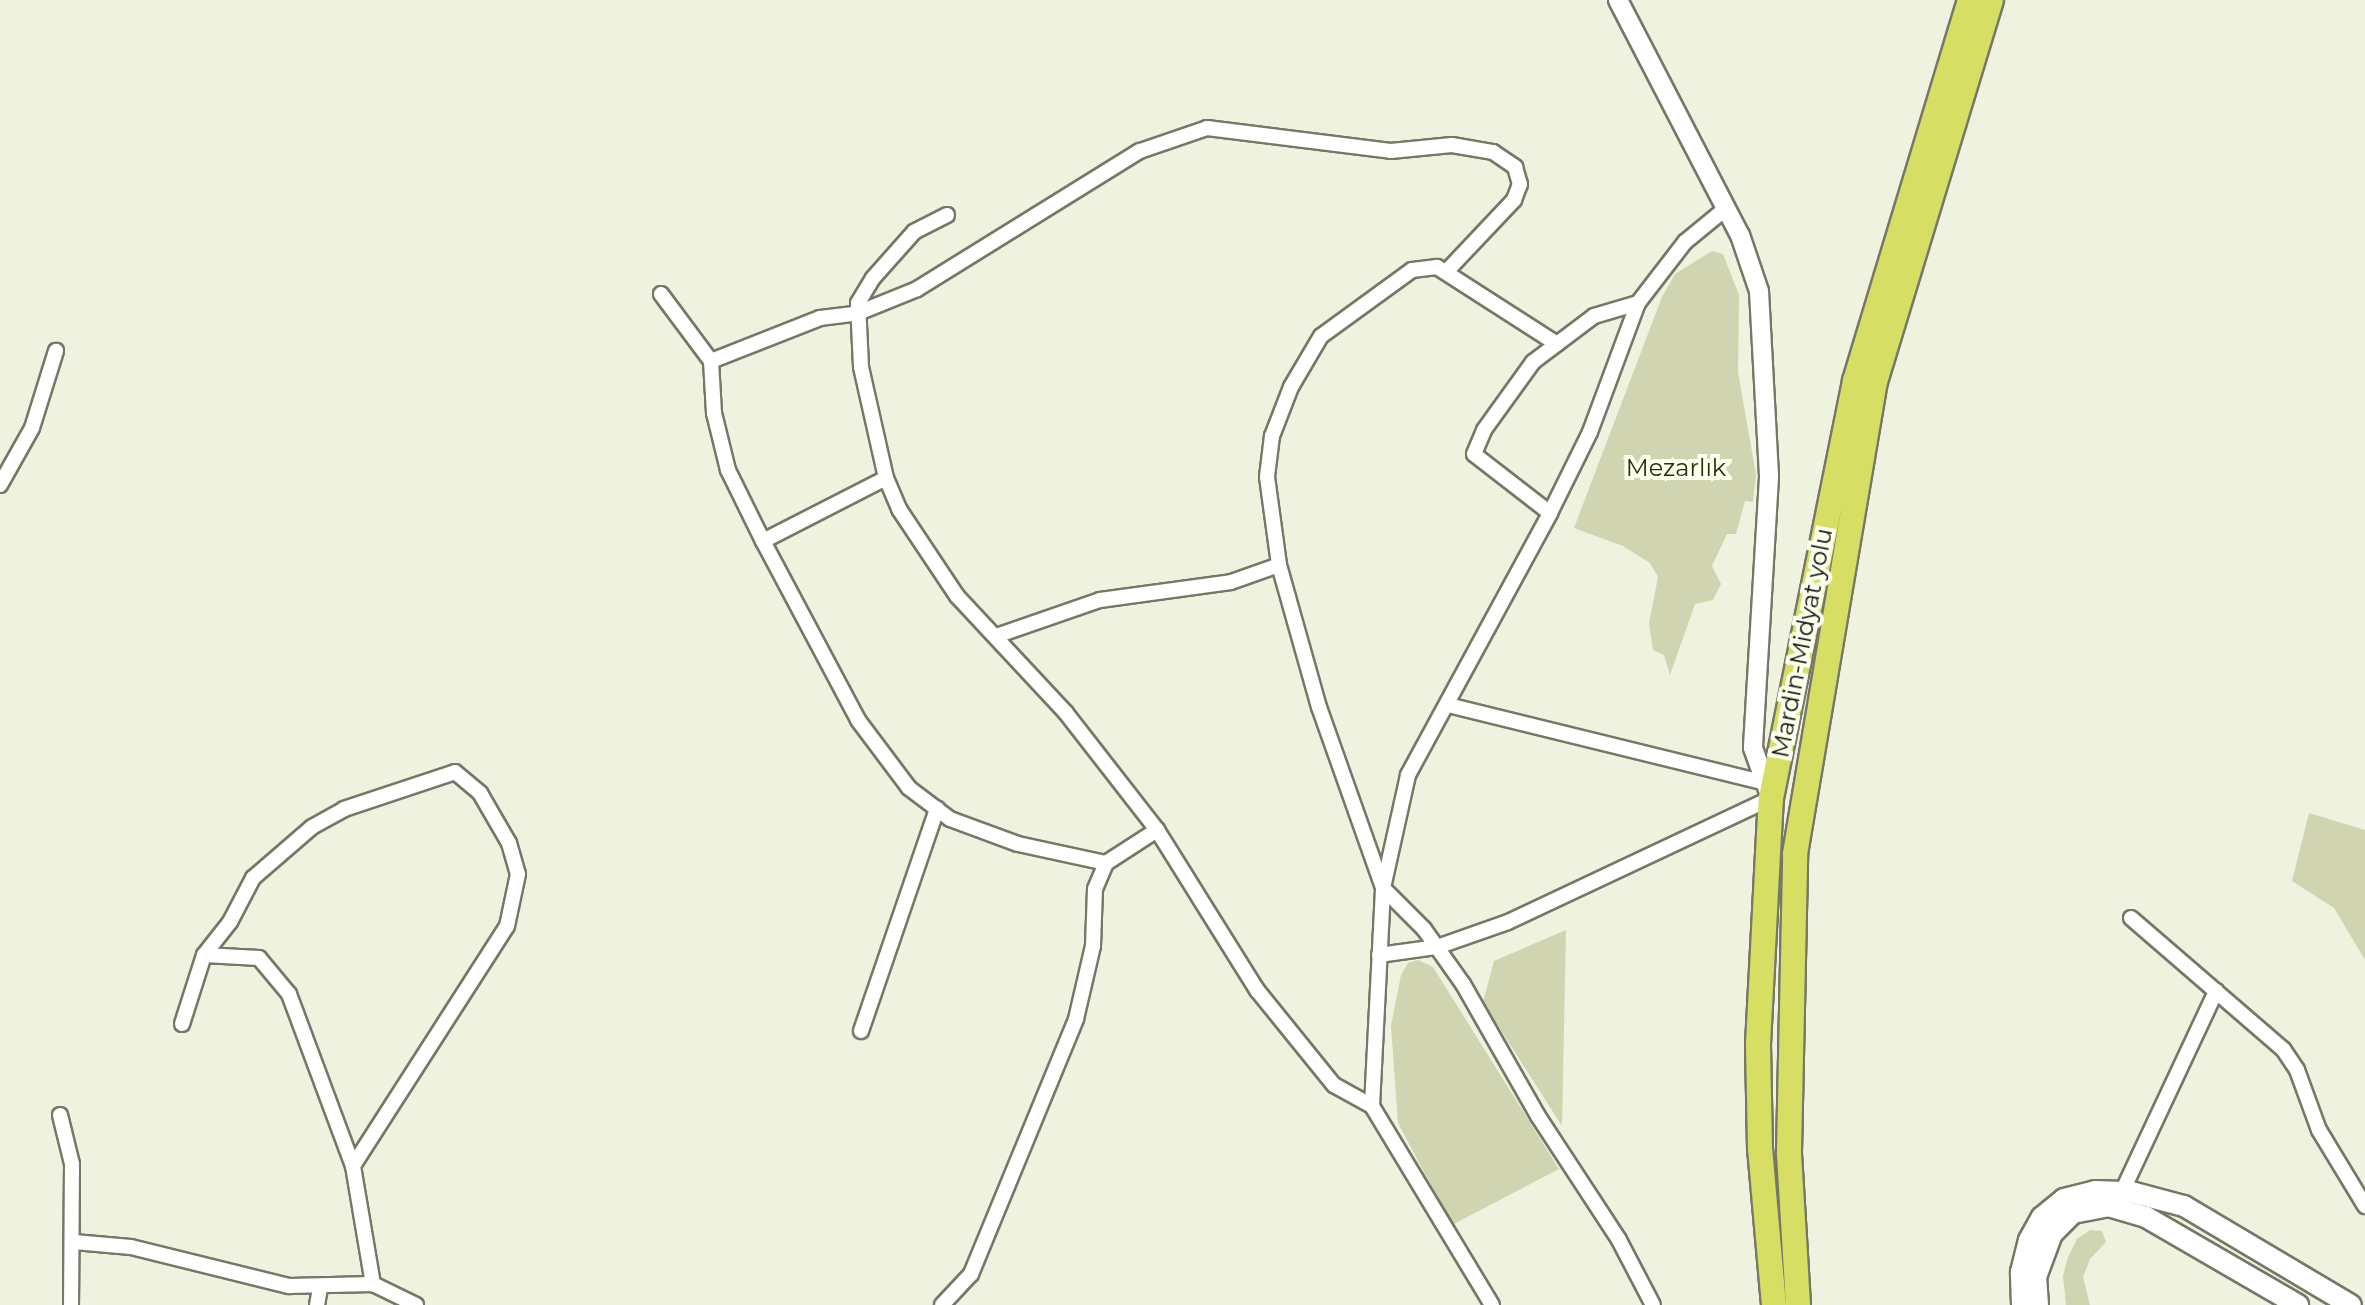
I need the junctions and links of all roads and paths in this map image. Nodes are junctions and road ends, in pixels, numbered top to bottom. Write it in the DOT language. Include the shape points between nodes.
graph roads {
  1 [pos="1618,0"];
  2 [pos="1970,0"];
  3 [pos="1991,0"];
  4 [pos="1724,210"];
  5 [pos="947,215"];
  6 [pos="1446,272"];
  7 [pos="661,294"];
  8 [pos="1638,303"];
  9 [pos="858,313"];
  10 [pos="1557,344"];
  11 [pos="56,351"];
  12 [pos="711,361"];
  13 [pos="886,478"];
  14 [pos="0,485"];
  15 [pos="1550,513"];
  16 [pos="763,541"];
  17 [pos="1279,565"];
  18 [pos="996,636"];
  19 [pos="1448,705"];
  20 [pos="1766,790"];
  21 [pos="937,809"];
  22 [pos="1157,830"];
  23 [pos="1106,863"];
  24 [pos="1383,888"];
  25 [pos="2131,918"];
  26 [pos="1437,947"];
  27 [pos="204,955"];
  28 [pos="1379,955"];
  29 [pos="2216,991"];
  30 [pos="182,1024"];
  31 [pos="861,1031"];
  32 [pos="1372,1106"];
  33 [pos="60,1115"];
  34 [pos="353,1166"];
  35 [pos="2122,1192"];
  36 [pos="2365,1206"];
  37 [pos="74,1242"];
  38 [pos="373,1284"];
  39 [pos="320,1288"];
  40 [pos="71,1305"];
  41 [pos="317,1305"];
  42 [pos="416,1305"];
  43 [pos="942,1305"];
  44 [pos="1492,1305"];
  45 [pos="1653,1305"];
  46 [pos="1774,1305"];
  47 [pos="1798,1305"];
  48 [pos="2022,1305"];
  49 [pos="2038,1305"];
  50 [pos="2298,1305"];
  51 [pos="2351,1305"];
  1 -- 4 [label="street"];
  2 -- 20 [label="highway, Mardin-Midyat yolu" via="1855,381"];
  3 -- 47 [label="highway, Mardin-Midyat yolu" via="1874,385 1795,854 1789,1152"];
  4 -- 8 [label="street" via="1685,242"];
  4 -- 20 [label="street" via="1740,235 1759,291 1769,477 1753,748"];
  5 -- 9 [label="street" via="914,232 873,278"];
  6 -- 9 [label="street" via="1514,200 1520,184 1515,167 1493,152 1452,145 1391,151 1207,128 1140,151 917,289"];
  6 -- 10 [label="street"];
  6 -- 17 [label="street" via="1437,267 1412,270 1374,296 1321,336 1291,387 1272,436 1267,477"];
  7 -- 12 [label="street"];
  8 -- 10 [label="street" via="1594,316"];
  8 -- 15 [label="street" via="1590,432"];
  9 -- 12 [label="street" via="820,318"];
  9 -- 13 [label="street" via="861,367"];
  10 -- 15 [label="street" via="1533,362 1484,430 1474,454"];
  11 -- 14 [label="street" via="32,428"];
  12 -- 16 [label="street" via="714,413 728,470"];
  13 -- 16 [label="street"];
  13 -- 18 [label="street" via="899,509 957,596"];
  15 -- 19 [label="street"];
  16 -- 21 [label="street" via="858,720 909,788"];
  17 -- 18 [label="street" via="1231,582 1100,600"];
  17 -- 24 [label="street" via="1319,707"];
  18 -- 22 [label="street" via="1066,713"];
  19 -- 20 [label="street"];
  19 -- 24 [label="street" via="1408,775"];
  20 -- 26 [label="street" via="1508,922"];
  20 -- 46 [label="highway, Mardin-Midyat yolu" via="1758,1044 1760,1149"];
  21 -- 23 [label="street" via="950,819 1018,844"];
  21 -- 31 [label="street"];
  22 -- 23 [label="street"];
  22 -- 32 [label="street" via="1257,990 1334,1085"];
  23 -- 43 [label="street" via="1095,889 1093,946 1076,1019 971,1274"];
  24 -- 26 [label="street"];
  24 -- 28 [label="street"];
  25 -- 29 [label="street"];
  26 -- 28 [label="street"];
  26 -- 45 [label="street" via="1619,1240"];
  27 -- 30 [label="street"];
  27 -- 34 [label="street" via="259,958 289,994"];
  27 -- 34 [label="street" via="230,922 253,878 312,827 344,809 455,772 480,793 509,843 518,874 507,926"];
  28 -- 32 [label="street"];
  29 -- 35 [label="street"];
  29 -- 36 [label="street" via="2283,1049 2297,1070 2319,1130"];
  32 -- 44 [label="street"];
  33 -- 37 [label="street" via="72,1164"];
  34 -- 38 [label="street"];
  35 -- 48 [label="main road" via="2095,1191 2064,1199 2042,1217 2021,1272"];
  35 -- 51 [label="main road" via="2184,1206"];
  37 -- 39 [label="street" via="131,1247 289,1286"];
  37 -- 40 [label="street"];
  38 -- 39 [label="street"];
  38 -- 42 [label="street"];
  39 -- 41 [label="street"];
  49 -- 50 [label="main road" via="2036,1277 2052,1234 2073,1213 2108,1206 2146,1217"];
}
